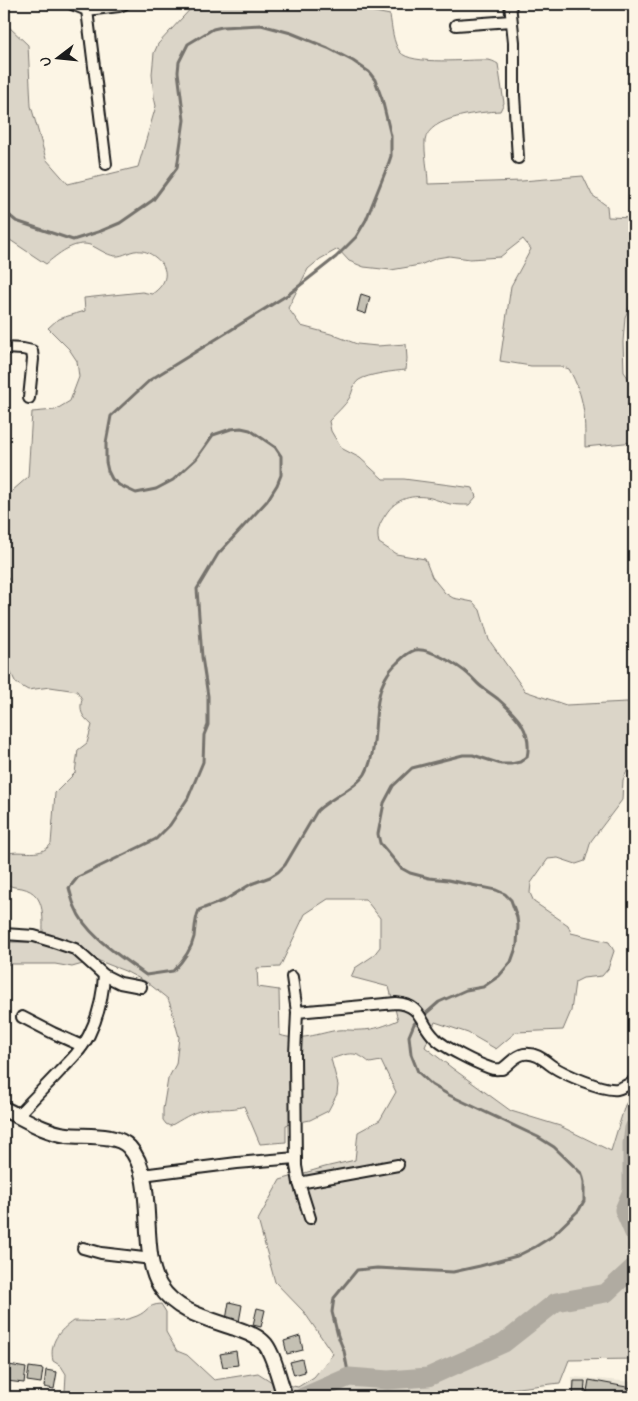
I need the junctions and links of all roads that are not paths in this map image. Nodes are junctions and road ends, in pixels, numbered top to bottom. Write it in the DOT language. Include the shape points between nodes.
graph roads {
  1 [pos="72,4"];
  2 [pos="124,4"];
  3 [pos="510,4"];
  4 [pos="87,10"];
  5 [pos="512,21"];
  6 [pos="456,25"];
  7 [pos="518,158"];
  8 [pos="106,164"];
  9 [pos="4,348"];
  10 [pos="29,398"];
  11 [pos="4,934"];
  12 [pos="104,975"];
  13 [pos="292,977"];
  14 [pos="141,987"];
  15 [pos="297,1012"];
  16 [pos="22,1017"];
  17 [pos="82,1046"];
  18 [pos="634,1081"];
  19 [pos="4,1109"];
  20 [pos="17,1116"];
  21 [pos="296,1158"];
  22 [pos="398,1165"];
  23 [pos="142,1175"];
  24 [pos="299,1183"];
  25 [pos="310,1218"];
  26 [pos="83,1248"];
  27 [pos="152,1259"];
  28 [pos="285,1397"];
  1 -- 4 [label="street"];
  2 -- 4 [label="street"];
  3 -- 5 [label="street"];
  4 -- 8 [label="street"];
  5 -- 6 [label="street"];
  5 -- 7 [label="street"];
  9 -- 10 [label="street" via="32,351"];
  11 -- 12 [label="street" via="34,936 75,949"];
  12 -- 14 [label="street" via="120,983"];
  12 -- 17 [label="street" via="95,1021"];
  13 -- 15 [label="street"];
  15 -- 18 [label="street" via="406,1004 416,1011 434,1038 491,1068 502,1069 526,1054 606,1089 617,1089"];
  15 -- 21 [label="street"];
  16 -- 17 [label="street"];
  17 -- 20 [label="street"];
  19 -- 20 [label="main road"];
  20 -- 23 [label="main road" via="48,1131 124,1143 136,1158"];
  21 -- 23 [label="street"];
  21 -- 24 [label="street"];
  22 -- 24 [label="street"];
  23 -- 27 [label="main road"];
  24 -- 25 [label="street"];
  26 -- 27 [label="street"];
  27 -- 28 [label="main road" via="159,1285 177,1304 201,1317 260,1339 269,1350"];
}
